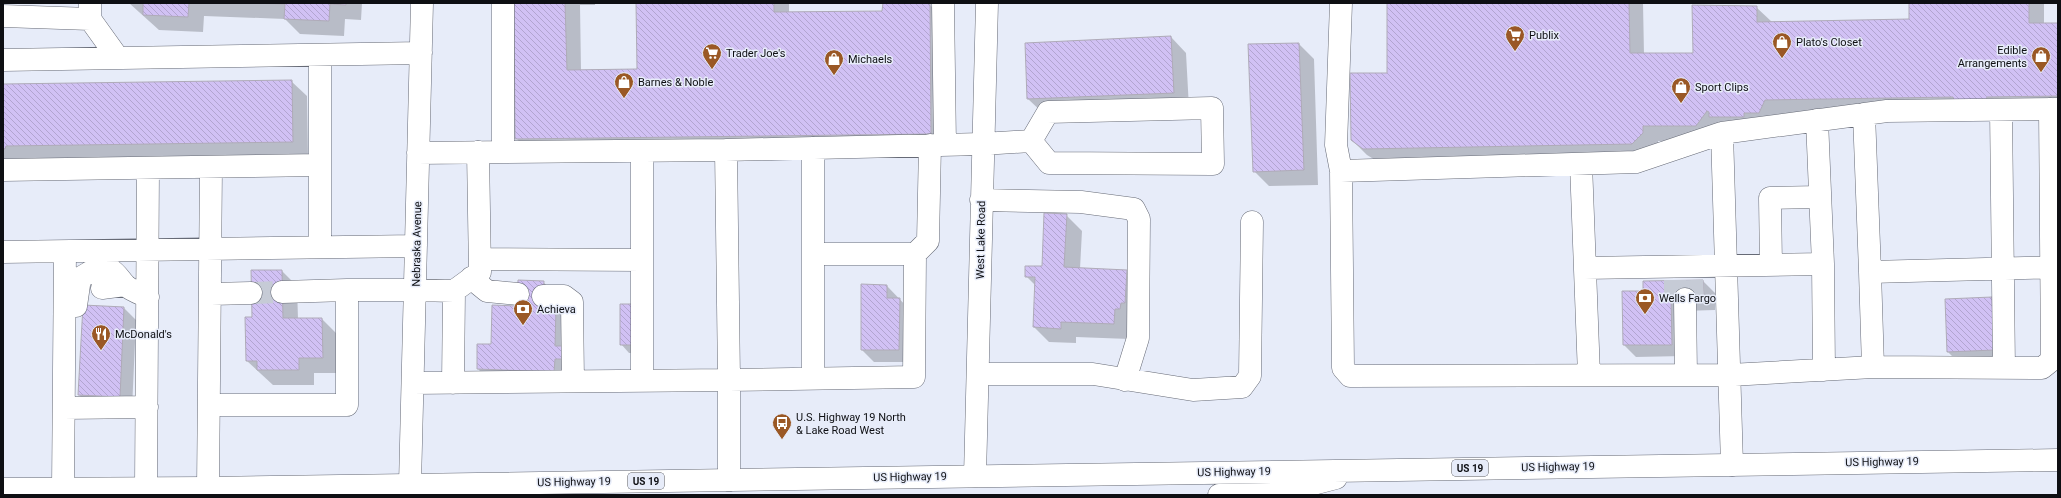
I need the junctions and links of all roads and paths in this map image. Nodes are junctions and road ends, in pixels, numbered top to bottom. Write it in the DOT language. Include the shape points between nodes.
graph roads {
  1 [pos="422,3"];
  2 [pos="503,3"];
  3 [pos="943,3"];
  4 [pos="987,3"];
  5 [pos="1341,3"];
  6 [pos="90,11"];
  7 [pos="3,16"];
  8 [pos="421,53"];
  9 [pos="320,55"];
  10 [pos="118,58"];
  11 [pos="3,60"];
  12 [pos="2054,109"];
  13 [pos="2001,110"];
  14 [pos="1864,114"];
  15 [pos="1818,120"];
  16 [pos="1722,133"];
  17 [pos="1031,141"];
  18 [pos="982,144"];
  19 [pos="938,145"];
  20 [pos="813,148"];
  21 [pos="726,150"];
  22 [pos="642,151"];
  23 [pos="478,152"];
  24 [pos="503,152"];
  25 [pos="418,153"];
  26 [pos="1581,164"];
  27 [pos="320,165"];
  28 [pos="210,167"];
  29 [pos="148,168"];
  30 [pos="3,170"];
  31 [pos="1341,171"];
  32 [pos="1820,197"];
  33 [pos="982,200"];
  34 [pos="1252,222"];
  35 [pos="416,246"];
  36 [pos="320,247"];
  37 [pos="211,249"];
  38 [pos="149,250"];
  39 [pos="3,252"];
  40 [pos="65,252"];
  41 [pos="813,254"];
  42 [pos="914,254"];
  43 [pos="642,260"];
  44 [pos="1822,264"];
  45 [pos="1771,266"];
  46 [pos="1726,267"];
  47 [pos="2055,267"];
  48 [pos="1585,268"];
  49 [pos="2003,268"];
  50 [pos="476,269"];
  51 [pos="1870,272"];
  52 [pos="1684,282"];
  53 [pos="347,290"];
  54 [pos="416,290"];
  55 [pos="282,292"];
  56 [pos="454,292"];
  57 [pos="251,293"];
  58 [pos="211,294"];
  59 [pos="518,294"];
  60 [pos="543,296"];
  61 [pos="148,297"];
  62 [pos="1873,367"];
  63 [pos="2004,368"];
  64 [pos="1824,370"];
  65 [pos="978,374"];
  66 [pos="1589,375"];
  67 [pos="1686,375"];
  68 [pos="1730,375"];
  69 [pos="813,378"];
  70 [pos="729,380"];
  71 [pos="1125,380"];
  72 [pos="642,381"];
  73 [pos="413,382"];
  74 [pos="573,382"];
  75 [pos="453,383"];
  76 [pos="64,384"];
  77 [pos="209,405"];
  78 [pos="147,406"];
  79 [pos="64,408"];
  80 [pos="2058,460"];
  81 [pos="1732,465"];
  82 [pos="1370,469"];
  83 [pos="975,476"];
  84 [pos="729,480"];
  85 [pos="410,484"];
  86 [pos="63,488"];
  87 [pos="146,488"];
  88 [pos="208,488"];
  89 [pos="3,489"];
  90 [pos="1219,495"];
  1 -- 8 [label="main road, Nebraska Avenue"];
  2 -- 24 [label="main road"];
  3 -- 19 [label="main road"];
  4 -- 18 [label="main road, West Lake Road"];
  5 -- 31 [label="main road" via="1336,145"];
  6 -- 7 [label="main road"];
  6 -- 10 [label="main road"];
  8 -- 9 [label="main road"];
  8 -- 25 [label="main road, Nebraska Avenue"];
  9 -- 10 [label="main road"];
  9 -- 27 [label="main road"];
  10 -- 11 [label="main road"];
  12 -- 13 [label="main road"];
  12 -- 47 [label="main road"];
  13 -- 14 [label="main road" via="1886,111"];
  13 -- 49 [label="main road"];
  14 -- 15 [label="main road"];
  14 -- 51 [label="main road"];
  15 -- 16 [label="main road"];
  15 -- 32 [label="main road"];
  16 -- 26 [label="main road" via="1636,162"];
  16 -- 46 [label="main road"];
  17 -- 17 [label="main road" via="1049,163 1213,164 1212,108 1048,112"];
  17 -- 18 [label="main road"];
  18 -- 19 [label="main road"];
  18 -- 33 [label="main road, West Lake Road"];
  19 -- 20 [label="main road"];
  19 -- 42 [label="main road" via="928,242"];
  20 -- 21 [label="main road"];
  20 -- 41 [label="main road"];
  21 -- 22 [label="main road"];
  21 -- 70 [label="main road"];
  22 -- 24 [label="main road"];
  22 -- 43 [label="main road"];
  23 -- 24 [label="main road"];
  23 -- 25 [label="main road"];
  23 -- 50 [label="main road"];
  25 -- 35 [label="main road, Nebraska Avenue"];
  26 -- 31 [label="main road"];
  26 -- 48 [label="main road"];
  27 -- 28 [label="main road"];
  27 -- 36 [label="main road"];
  28 -- 29 [label="main road"];
  28 -- 37 [label="main road"];
  29 -- 30 [label="main road"];
  29 -- 38 [label="main road"];
  31 -- 66 [label="main road" via="1342,368 1350,376"];
  32 -- 44 [label="main road"];
  32 -- 45 [label="main road" via="1770,198"];
  33 -- 65 [label="main road, West Lake Road"];
  33 -- 71 [label="main road" via="1081,202 1134,210 1139,219 1138,338"];
  34 -- 71 [label="main road" via="1250,376 1242,387 1193,390"];
  35 -- 36 [label="main road"];
  35 -- 54 [label="main road, Nebraska Avenue"];
  36 -- 37 [label="main road"];
  37 -- 38 [label="main road"];
  37 -- 58 [label="main road"];
  38 -- 40 [label="main road"];
  38 -- 61 [label="main road"];
  39 -- 40 [label="main road"];
  40 -- 76 [label="main road"];
  41 -- 42 [label="main road"];
  41 -- 69 [label="main road"];
  42 -- 69 [label="main road" via="914,377"];
  43 -- 50 [label="main road"];
  43 -- 72 [label="main road"];
  44 -- 45 [label="main road"];
  44 -- 64 [label="main road"];
  45 -- 46 [label="main road"];
  46 -- 52 [label="main road"];
  46 -- 68 [label="main road"];
  47 -- 49 [label="main road"];
  47 -- 63 [label="main road" via="2052,360 2042,368"];
  48 -- 52 [label="main road"];
  48 -- 66 [label="main road"];
  49 -- 51 [label="main road"];
  49 -- 63 [label="main road"];
  50 -- 56 [label="main road"];
  50 -- 59 [label="main road" via="487,291"];
  51 -- 62 [label="main road"];
  52 -- 67 [label="main road" via="1676,319 1685,327"];
  53 -- 54 [label="main road"];
  53 -- 55 [label="main road"];
  53 -- 77 [label="main road" via="347,405"];
  54 -- 56 [label="main road"];
  54 -- 73 [label="main road, Nebraska Avenue"];
  56 -- 75 [label="main road"];
  57 -- 58 [label="main road"];
  58 -- 77 [label="main road"];
  60 -- 74 [label="main road" via="564,296 572,302"];
  61 -- 76 [label="main road" via="125,286 119,275 102,268 92,282 74,370"];
  61 -- 78 [label="main road"];
  62 -- 63 [label="main road"];
  62 -- 64 [label="main road"];
  64 -- 68 [label="main road"];
  65 -- 71 [label="main road" via="1093,374"];
  65 -- 83 [label="main road, West Lake Road"];
  66 -- 67 [label="main road"];
  67 -- 68 [label="main road"];
  68 -- 81 [label="main road"];
  69 -- 70 [label="main road"];
  70 -- 72 [label="main road"];
  70 -- 84 [label="main road"];
  72 -- 74 [label="main road"];
  73 -- 75 [label="main road"];
  73 -- 85 [label="main road, Nebraska Avenue"];
  74 -- 75 [label="main road"];
  76 -- 79 [label="main road"];
  77 -- 88 [label="main road"];
  78 -- 79 [label="main road"];
  78 -- 87 [label="main road"];
  79 -- 86 [label="main road"];
  80 -- 81 [label="main road, US Highway 19 / US 19"];
  81 -- 82 [label="main road, US Highway 19 / US 19"];
  82 -- 83 [label="main road, US Highway 19 / US 19"];
  82 -- 90 [label="main road" via="1276,494"];
  83 -- 84 [label="main road, US Highway 19 / US 19"];
  84 -- 85 [label="main road, US Highway 19 / US 19"];
  85 -- 88 [label="main road, US 19"];
  86 -- 87 [label="main road, US 19"];
  86 -- 89 [label="main road, US 19"];
  87 -- 88 [label="main road, US 19"];
}
